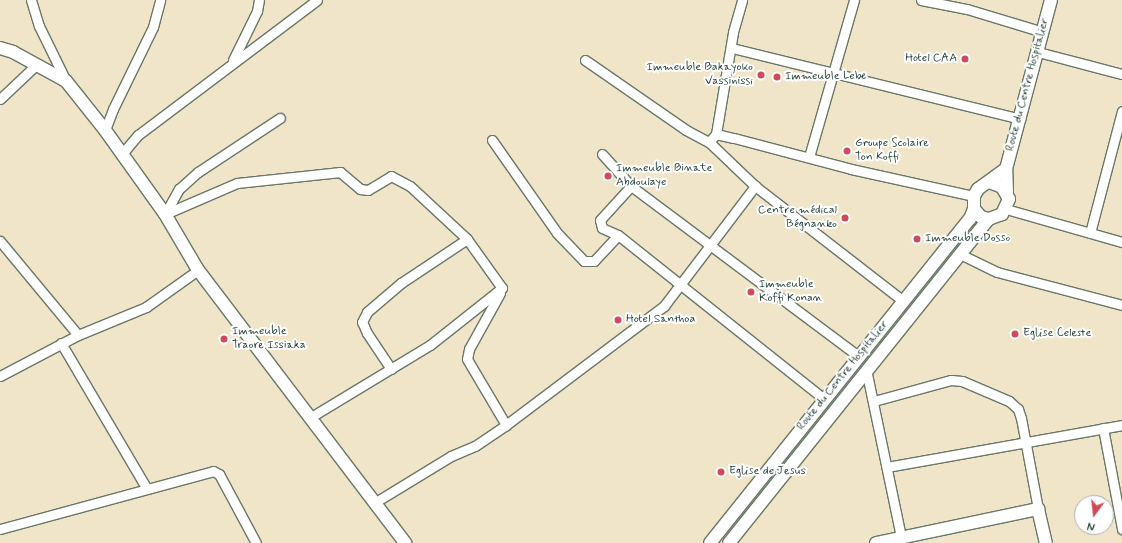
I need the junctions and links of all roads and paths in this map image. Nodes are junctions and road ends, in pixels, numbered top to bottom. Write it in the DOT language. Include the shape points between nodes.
graph roads {
  1 [pos="31,0"];
  2 [pos="160,0"];
  3 [pos="259,0"];
  4 [pos="318,0"];
  5 [pos="742,0"];
  6 [pos="854,0"];
  7 [pos="921,0"];
  8 [pos="1051,0"];
  9 [pos="1043,32"];
  10 [pos="0,48"];
  11 [pos="732,48"];
  12 [pos="1038,52"];
  13 [pos="585,60"];
  14 [pos="231,63"];
  15 [pos="37,64"];
  16 [pos="835,73"];
  17 [pos="1122,74"];
  18 [pos="66,81"];
  19 [pos="0,98"];
  20 [pos="1122,111"];
  21 [pos="280,118"];
  22 [pos="1020,119"];
  23 [pos="105,130"];
  24 [pos="716,134"];
  25 [pos="492,140"];
  26 [pos="708,142"];
  27 [pos="602,154"];
  28 [pos="121,155"];
  29 [pos="809,157"];
  30 [pos="1006,169"];
  31 [pos="989,182"];
  32 [pos="631,186"];
  33 [pos="755,186"];
  34 [pos="1007,192"];
  35 [pos="974,196"];
  36 [pos="1006,209"];
  37 [pos="974,210"];
  38 [pos="165,214"];
  39 [pos="989,219"];
  40 [pos="1090,233"];
  41 [pos="618,235"];
  42 [pos="466,239"];
  43 [pos="0,241"];
  44 [pos="1122,242"];
  45 [pos="709,244"];
  46 [pos="962,254"];
  47 [pos="198,270"];
  48 [pos="682,285"];
  49 [pos="502,288"];
  50 [pos="903,301"];
  51 [pos="1122,305"];
  52 [pos="78,335"];
  53 [pos="61,343"];
  54 [pos="858,356"];
  55 [pos="391,369"];
  56 [pos="867,374"];
  57 [pos="0,376"];
  58 [pos="824,399"];
  59 [pos="874,401"];
  60 [pos="311,417"];
  61 [pos="506,425"];
  62 [pos="1122,425"];
  63 [pos="1103,428"];
  64 [pos="1025,441"];
  65 [pos="886,467"];
  66 [pos="147,489"];
  67 [pos="374,503"];
  68 [pos="1038,509"];
  69 [pos="0,529"];
  70 [pos="1122,529"];
  71 [pos="901,537"];
  72 [pos="256,543"];
  73 [pos="405,543"];
  74 [pos="710,543"];
  75 [pos="729,543"];
  76 [pos="876,543"];
  77 [pos="1046,543"];
  1 -- 18 [label="street" via="40,26"];
  2 -- 23 [label="street" via="153,27"];
  3 -- 14 [label="street" via="257,11"];
  4 -- 14 [label="street"];
  5 -- 11 [label="street"];
  6 -- 16 [label="street"];
  7 -- 9 [label="street" via="967,9"];
  8 -- 9 [label="street, Route du Centre Hospitalier"];
  9 -- 12 [label="street, Route du Centre Hospitalier"];
  10 -- 15 [label="street"];
  11 -- 16 [label="street"];
  11 -- 24 [label="street"];
  12 -- 17 [label="street"];
  12 -- 22 [label="street, Route du Centre Hospitalier"];
  13 -- 26 [label="street" via="686,130"];
  14 -- 28 [label="street" via="138,135"];
  15 -- 18 [label="street"];
  15 -- 19 [label="street"];
  16 -- 22 [label="street"];
  16 -- 29 [label="street"];
  18 -- 23 [label="street"];
  20 -- 40 [label="street"];
  21 -- 38 [label="street" via="198,172 179,189"];
  22 -- 30 [label="street, Route du Centre Hospitalier"];
  23 -- 28 [label="street"];
  24 -- 26 [label="street"];
  24 -- 29 [label="street"];
  25 -- 41 [label="street" via="557,233 584,261 594,261"];
  26 -- 33 [label="street"];
  27 -- 32 [label="street"];
  28 -- 38 [label="street"];
  29 -- 35 [label="street" via="851,169"];
  30 -- 31 [label="street, Route du Centre Hospitalier"];
  30 -- 34 [label="street, Route du Centre Hospitalier"];
  31 -- 34 [label="street"];
  31 -- 35 [label="street" via="978,189"];
  32 -- 41 [label="street" via="600,220 602,228"];
  32 -- 45 [label="street"];
  33 -- 45 [label="street"];
  33 -- 50 [label="street"];
  34 -- 36 [label="street"];
  35 -- 37 [label="street"];
  36 -- 39 [label="street" via="1002,214"];
  36 -- 40 [label="street"];
  37 -- 39 [label="street"];
  37 -- 50 [label="street, Route du Centre Hospitalier" via="970,219"];
  38 -- 42 [label="street" via="237,183 340,172 360,189 368,190 391,176 402,180"];
  38 -- 47 [label="street"];
  39 -- 46 [label="street, Route du Centre Hospitalier"];
  40 -- 44 [label="street"];
  41 -- 48 [label="street"];
  42 -- 49 [label="street"];
  42 -- 55 [label="street" via="401,283 367,312 362,322"];
  43 -- 52 [label="street"];
  45 -- 48 [label="street"];
  45 -- 54 [label="street"];
  46 -- 51 [label="street" via="997,272"];
  46 -- 56 [label="street, Route du Centre Hospitalier"];
  47 -- 52 [label="street" via="146,308"];
  47 -- 60 [label="street"];
  48 -- 58 [label="street"];
  48 -- 61 [label="street" via="664,306 633,331"];
  49 -- 55 [label="street" via="430,345"];
  49 -- 61 [label="street" via="469,349 467,359"];
  50 -- 54 [label="street, Route du Centre Hospitalier"];
  52 -- 53 [label="street"];
  53 -- 57 [label="street"];
  53 -- 66 [label="street"];
  54 -- 58 [label="street, Route du Centre Hospitalier"];
  55 -- 60 [label="street"];
  56 -- 59 [label="street"];
  56 -- 75 [label="street, Route du Centre Hospitalier"];
  58 -- 74 [label="street, Route du Centre Hospitalier"];
  59 -- 64 [label="street" via="940,382 962,381 1009,401 1018,410"];
  59 -- 65 [label="street"];
  60 -- 67 [label="street"];
  61 -- 67 [label="street" via="475,446 451,456"];
  62 -- 63 [label="street"];
  63 -- 64 [label="street"];
  63 -- 70 [label="street"];
  64 -- 65 [label="street"];
  64 -- 68 [label="street"];
  65 -- 71 [label="street"];
  66 -- 69 [label="street"];
  66 -- 72 [label="street" via="216,472"];
  67 -- 73 [label="street"];
  68 -- 71 [label="street"];
  68 -- 77 [label="street"];
  71 -- 76 [label="street"];
}
